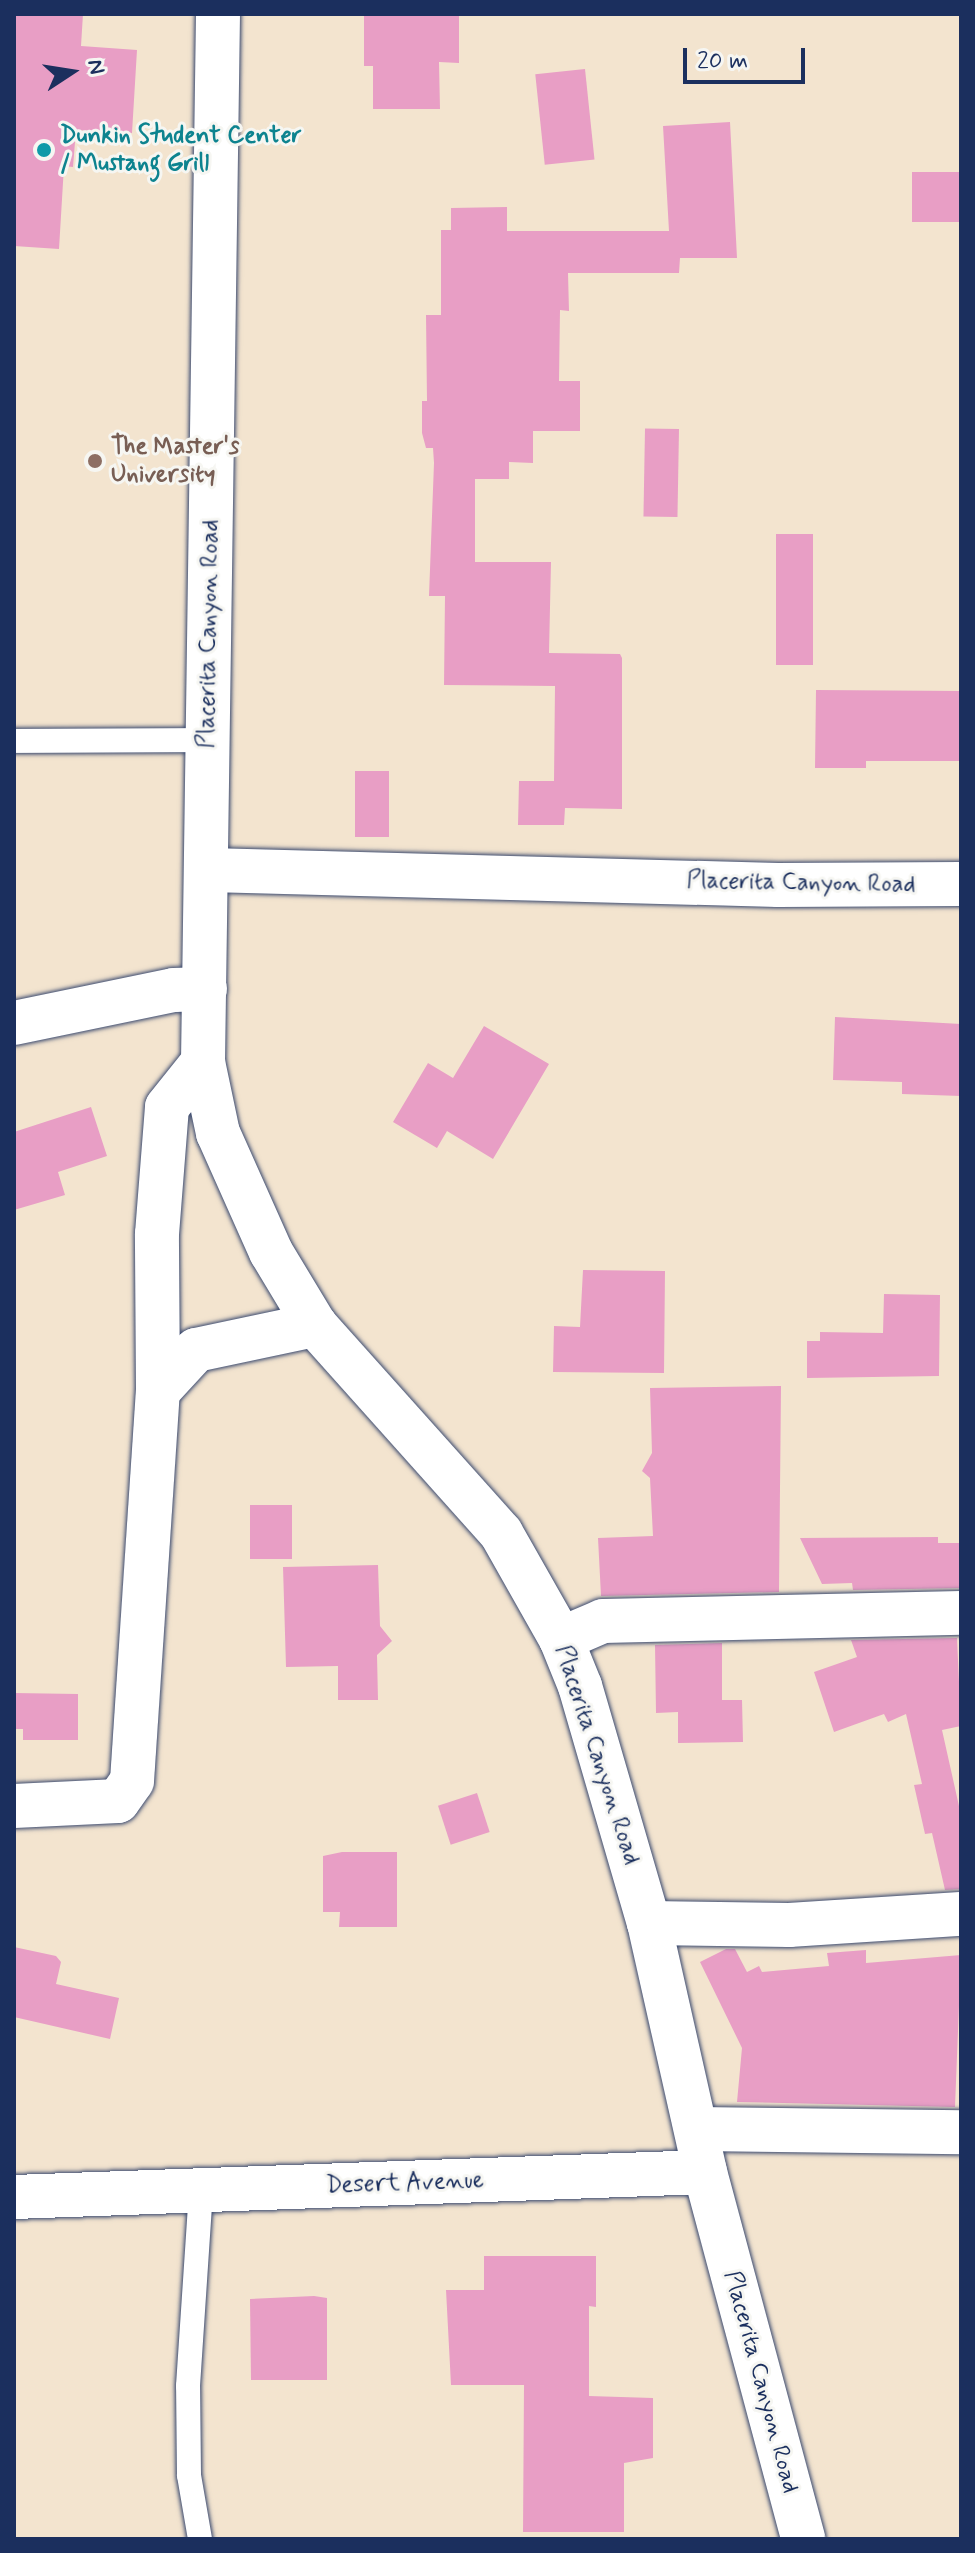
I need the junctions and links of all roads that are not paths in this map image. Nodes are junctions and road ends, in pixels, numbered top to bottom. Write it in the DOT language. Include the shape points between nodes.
graph roads {
  1 [pos="218,14"];
  2 [pos="207,740"];
  3 [pos="14,741"];
  4 [pos="209,870"];
  5 [pos="961,884"];
  6 [pos="205,989"];
  7 [pos="14,1023"];
  8 [pos="203,1062"];
  9 [pos="315,1325"];
  10 [pos="158,1391"];
  11 [pos="961,1613"];
  12 [pos="561,1639"];
  13 [pos="14,1806"];
  14 [pos="961,1914"];
  15 [pos="649,1923"];
  16 [pos="698,2129"];
  17 [pos="961,2132"];
  18 [pos="705,2172"];
  19 [pos="201,2190"];
  20 [pos="14,2197"];
  21 [pos="200,2539"];
  22 [pos="803,2539"];
  1 -- 2 [label="street, Placerita Canyon Road"];
  2 -- 3 [label="lane"];
  2 -- 4 [label="street, Placerita Canyon Road"];
  4 -- 5 [label="street, Placerita Canyon Road" via="778,885"];
  4 -- 6 [label="street, Placerita Canyon Road"];
  6 -- 7 [label="street" via="174,990"];
  6 -- 8 [label="street, Placerita Canyon Road"];
  8 -- 9 [label="street, Placerita Canyon Road" via="218,1133 236,1180"];
  8 -- 10 [label="street" via="167,1107 157,1234"];
  9 -- 10 [label="street" via="196,1350"];
  9 -- 12 [label="street, Placerita Canyon Road" via="501,1533"];
  10 -- 13 [label="street" via="132,1781 118,1801"];
  11 -- 12 [label="street" via="603,1621"];
  12 -- 15 [label="street, Placerita Canyon Road" via="588,1710"];
  14 -- 15 [label="street" via="789,1925"];
  15 -- 16 [label="street, Placerita Canyon Road"];
  16 -- 17 [label="street"];
  16 -- 18 [label="street, Placerita Canyon Road"];
  18 -- 19 [label="street, Desert Avenue"];
  18 -- 22 [label="street, Placerita Canyon Road"];
  19 -- 20 [label="street, Desert Avenue"];
  19 -- 21 [label="lane" via="188,2386 189,2475"];
}
